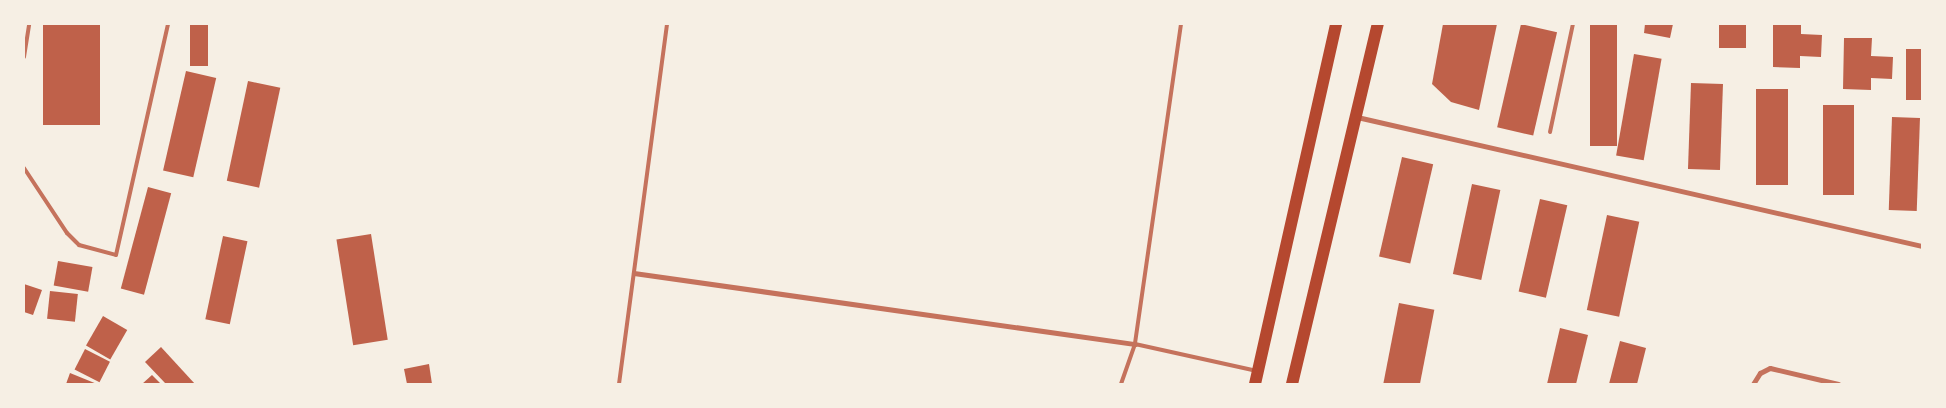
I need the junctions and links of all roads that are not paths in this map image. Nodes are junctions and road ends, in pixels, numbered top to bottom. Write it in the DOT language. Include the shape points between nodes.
graph roads {
  1 [pos="29,24"];
  2 [pos="168,24"];
  3 [pos="667,24"];
  4 [pos="1182,24"];
  5 [pos="1336,24"];
  6 [pos="1378,24"];
  7 [pos="1573,24"];
  8 [pos="24,57"];
  9 [pos="1356,117"];
  10 [pos="1550,132"];
  11 [pos="24,168"];
  12 [pos="1922,246"];
  13 [pos="634,273"];
  14 [pos="1135,344"];
  15 [pos="1258,371"];
  16 [pos="619,384"];
  17 [pos="1121,384"];
  18 [pos="1255,384"];
  19 [pos="1292,384"];
  20 [pos="1753,384"];
  21 [pos="1838,384"];
  1 -- 8 [label="lane"];
  2 -- 11 [label="lane" via="116,255 79,245 67,233"];
  3 -- 13 [label="lane"];
  4 -- 14 [label="lane"];
  5 -- 15 [label="main road"];
  6 -- 9 [label="main road"];
  7 -- 10 [label="lane"];
  9 -- 12 [label="street"];
  9 -- 19 [label="main road"];
  13 -- 14 [label="street"];
  13 -- 16 [label="lane"];
  14 -- 15 [label="lane"];
  14 -- 17 [label="lane"];
  15 -- 18 [label="main road"];
  20 -- 21 [label="street" via="1770,368"];
}
